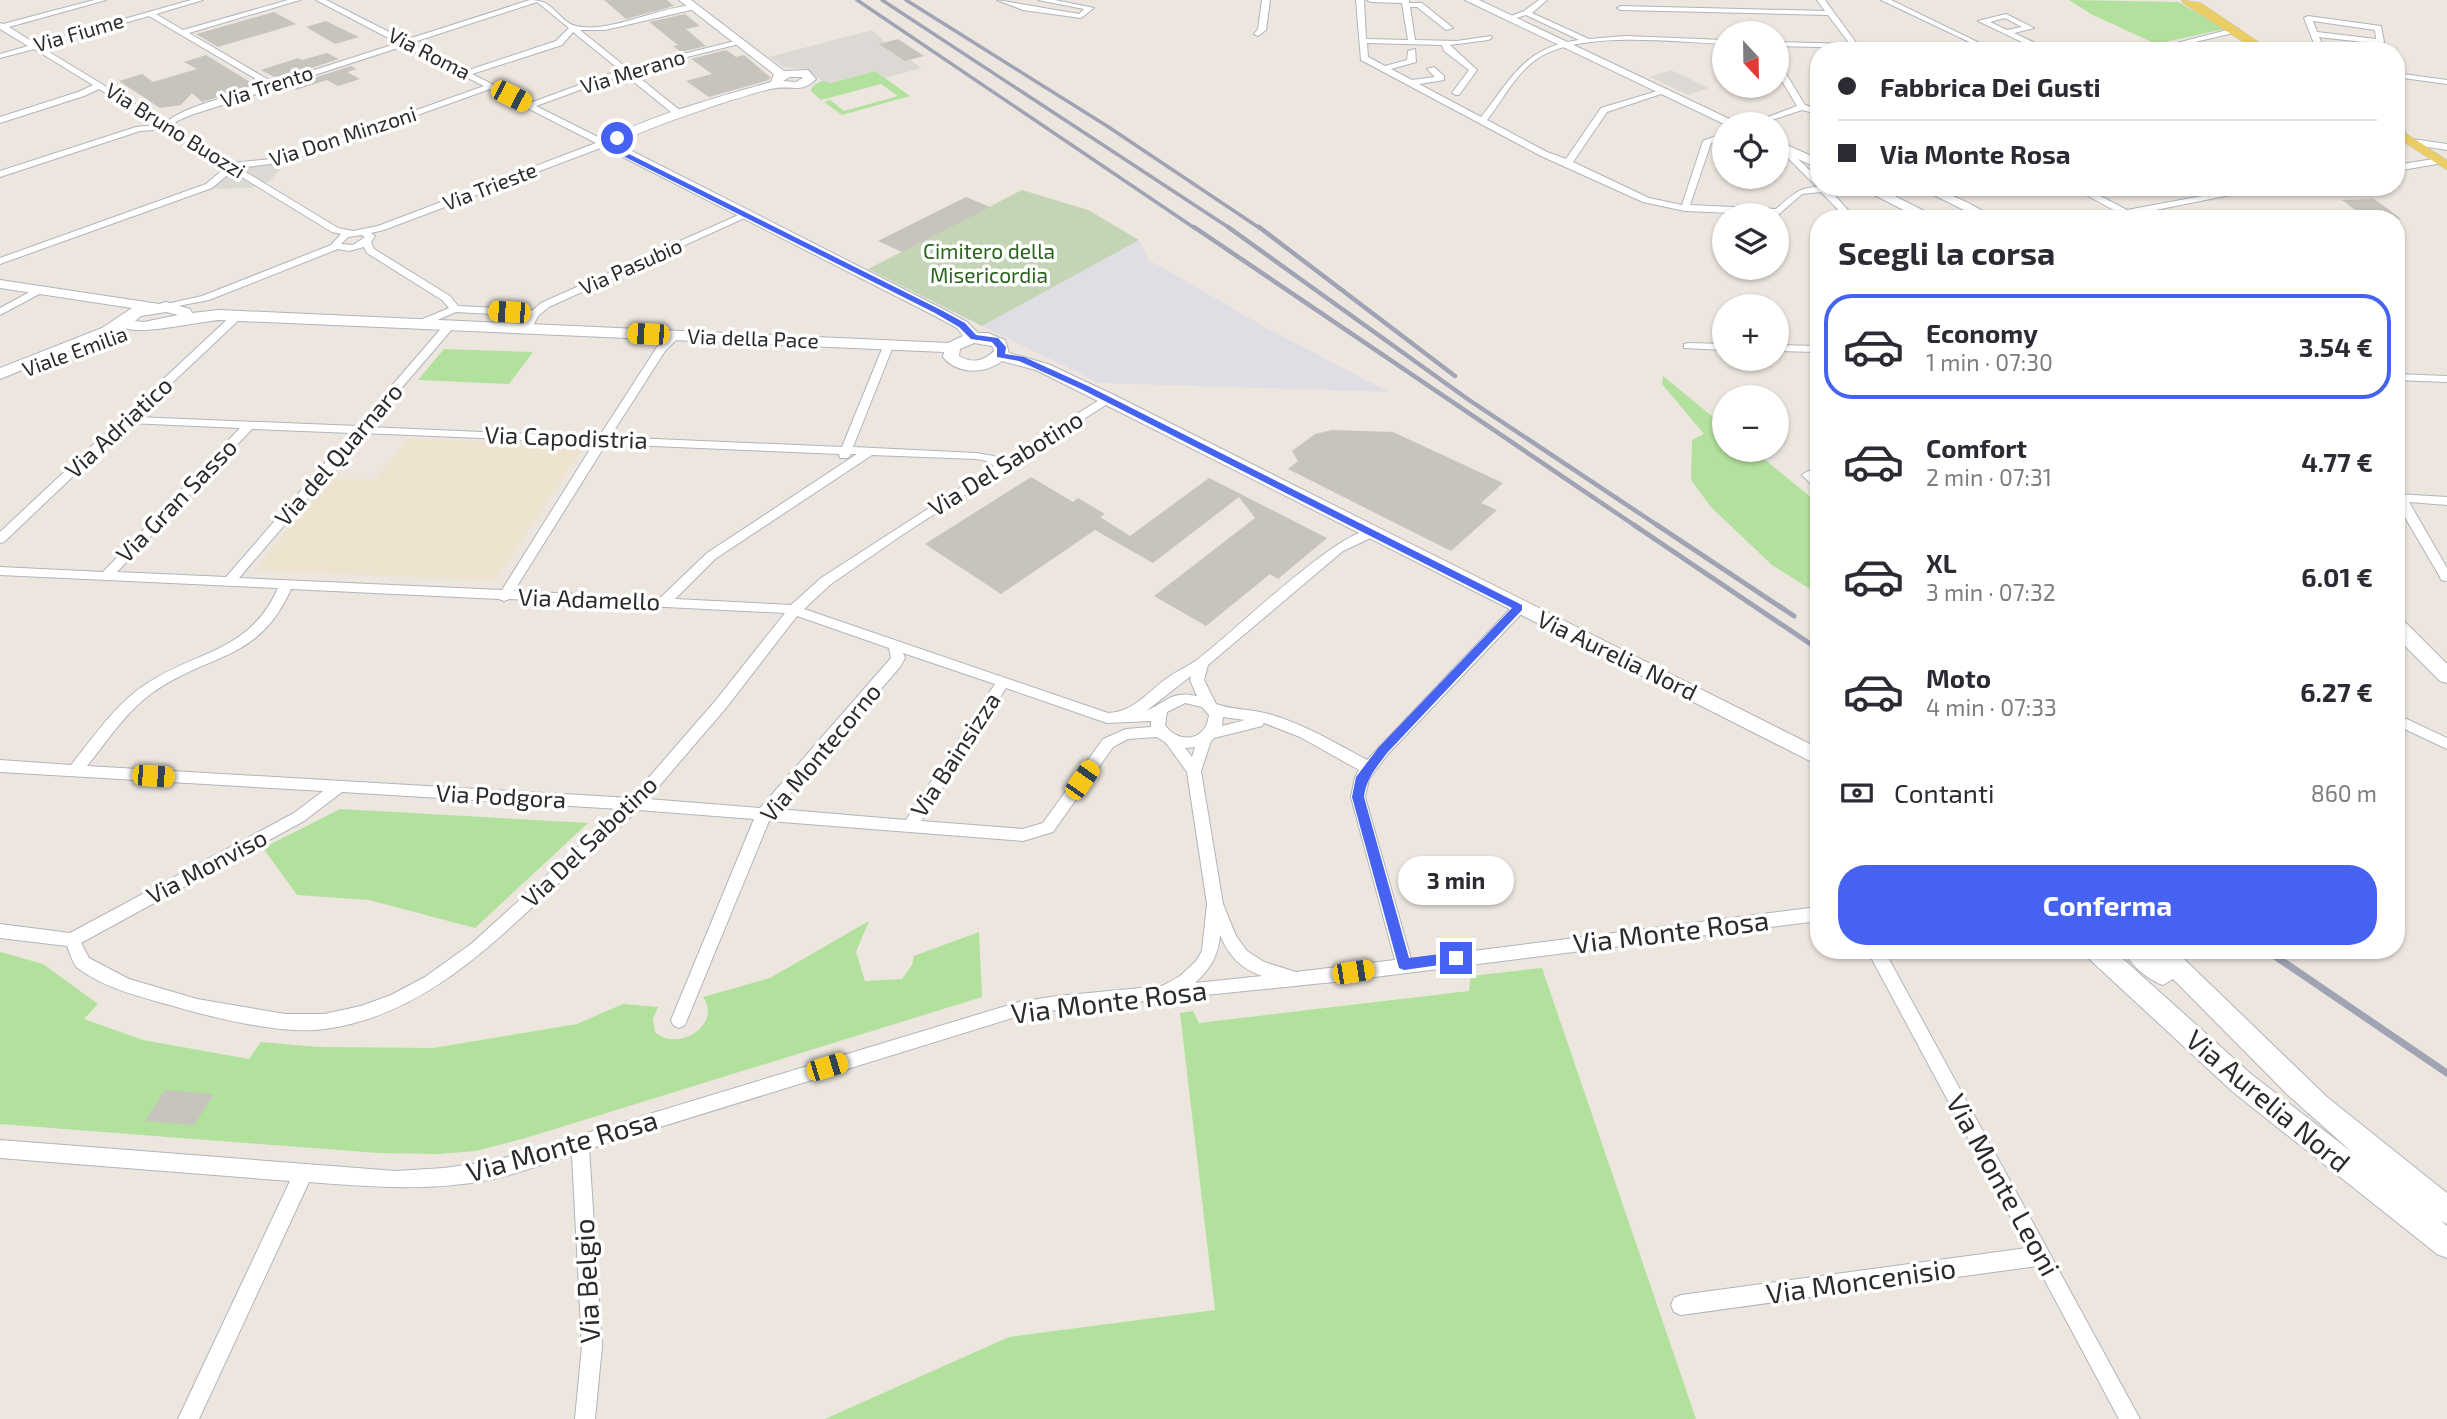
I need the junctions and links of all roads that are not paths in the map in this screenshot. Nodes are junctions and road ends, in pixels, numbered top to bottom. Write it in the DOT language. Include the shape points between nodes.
graph roads {
  1 [pos="102,0"];
  2 [pos="199,0"];
  3 [pos="296,0"];
  4 [pos="320,0"];
  5 [pos="538,0"];
  6 [pos="1001,0"];
  7 [pos="1042,0"];
  8 [pos="1266,0"];
  9 [pos="1360,0"];
  10 [pos="1371,0"];
  11 [pos="1470,0"];
  12 [pos="1543,0"];
  13 [pos="1821,0"];
  14 [pos="1885,0"];
  15 [pos="2185,0"];
  16 [pos="2204,0"];
  17 [pos="1405,2"];
  18 [pos="688,3"];
  19 [pos="1620,8"];
  20 [pos="1527,13"];
  21 [pos="1832,13"];
  22 [pos="150,14"];
  23 [pos="1510,18"];
  24 [pos="1,26"];
  25 [pos="573,28"];
  26 [pos="1449,28"];
  27 [pos="2235,30"];
  28 [pos="2007,32"];
  29 [pos="182,33"];
  30 [pos="1258,34"];
  31 [pos="2315,34"];
  32 [pos="1488,38"];
  33 [pos="1587,40"];
  34 [pos="1362,41"];
  35 [pos="405,42"];
  36 [pos="736,42"];
  37 [pos="1853,42"];
  38 [pos="1974,42"];
  39 [pos="2029,42"];
  40 [pos="2186,42"];
  41 [pos="2253,42"];
  42 [pos="2265,42"];
  43 [pos="2318,42"];
  44 [pos="1445,43"];
  45 [pos="1712,43"];
  46 [pos="1564,44"];
  47 [pos="1789,45"];
  48 [pos="35,46"];
  49 [pos="1810,46"];
  50 [pos="1412,47"];
  51 [pos="0,56"];
  52 [pos="1384,69"];
  53 [pos="1432,69"];
  54 [pos="624,71"];
  55 [pos="467,73"];
  56 [pos="2405,76"];
  57 [pos="1441,78"];
  58 [pos="1465,82"];
  59 [pos="2447,82"];
  60 [pos="1410,83"];
  61 [pos="100,85"];
  62 [pos="272,85"];
  63 [pos="492,86"];
  64 [pos="1789,86"];
  65 [pos="1661,91"];
  66 [pos="1456,93"];
  67 [pos="530,106"];
  68 [pos="1802,107"];
  69 [pos="1810,110"];
  70 [pos="1788,112"];
  71 [pos="678,114"];
  72 [pos="1712,114"];
  73 [pos="0,120"];
  74 [pos="1482,121"];
  75 [pos="168,126"];
  76 [pos="2405,138"];
  77 [pos="1712,139"];
  78 [pos="2405,139"];
  79 [pos="611,143"];
  80 [pos="2447,147"];
  81 [pos="1789,150"];
  82 [pos="1789,155"];
  83 [pos="1810,160"];
  84 [pos="2441,162"];
  85 [pos="1568,163"];
  86 [pos="232,166"];
  87 [pos="2405,167"];
  88 [pos="0,174"];
  89 [pos="1810,175"];
  90 [pos="1810,189"];
  91 [pos="1830,196"];
  92 [pos="1886,196"];
  93 [pos="1943,196"];
  94 [pos="2093,196"];
  95 [pos="2224,196"];
  96 [pos="1685,208"];
  97 [pos="1844,210"];
  98 [pos="1915,210"];
  99 [pos="1972,210"];
  100 [pos="2119,210"];
  101 [pos="2158,210"];
  102 [pos="746,215"];
  103 [pos="360,236"];
  104 [pos="337,246"];
  105 [pos="3,259"];
  106 [pos="0,284"];
  107 [pos="39,290"];
  108 [pos="205,298"];
  109 [pos="105,300"];
  110 [pos="456,309"];
  111 [pos="173,311"];
  112 [pos="0,312"];
  113 [pos="535,313"];
  114 [pos="216,314"];
  115 [pos="237,316"];
  116 [pos="129,318"];
  117 [pos="417,325"];
  118 [pos="151,326"];
  119 [pos="449,327"];
  120 [pos="525,330"];
  121 [pos="675,335"];
  122 [pos="95,337"];
  123 [pos="974,338"];
  124 [pos="889,344"];
  125 [pos="1688,346"];
  126 [pos="1712,347"];
  127 [pos="952,348"];
  128 [pos="1789,348"];
  129 [pos="1810,349"];
  130 [pos="1000,355"];
  131 [pos="0,374"];
  132 [pos="2405,377"];
  133 [pos="2447,379"];
  134 [pos="0,380"];
  135 [pos="2405,385"];
  136 [pos="2447,387"];
  137 [pos="1108,399"];
  138 [pos="128,420"];
  139 [pos="249,425"];
  140 [pos="361,430"];
  141 [pos="603,440"];
  142 [pos="846,451"];
  143 [pos="869,452"];
  144 [pos="1000,466"];
  145 [pos="834,475"];
  146 [pos="2405,498"];
  147 [pos="2447,500"];
  148 [pos="2405,509"];
  149 [pos="1373,532"];
  150 [pos="0,539"];
  151 [pos="0,571"];
  152 [pos="2446,576"];
  153 [pos="105,577"];
  154 [pos="228,583"];
  155 [pos="286,586"];
  156 [pos="504,597"];
  157 [pos="664,602"];
  158 [pos="1519,608"];
  159 [pos="794,610"];
  160 [pos="2405,634"];
  161 [pos="894,643"];
  162 [pos="1202,663"];
  163 [pos="2447,676"];
  164 [pos="1002,684"];
  165 [pos="1178,699"];
  166 [pos="1210,706"];
  167 [pos="1160,711"];
  168 [pos="1113,718"];
  169 [pos="1279,723"];
  170 [pos="2405,723"];
  171 [pos="1166,735"];
  172 [pos="1208,736"];
  173 [pos="1108,743"];
  174 [pos="2447,744"];
  175 [pos="1810,753"];
  176 [pos="0,766"];
  177 [pos="1368,768"];
  178 [pos="74,771"];
  179 [pos="1194,771"];
  180 [pos="337,788"];
  181 [pos="635,804"];
  182 [pos="764,814"];
  183 [pos="909,827"];
  184 [pos="1215,904"];
  185 [pos="1810,915"];
  186 [pos="0,931"];
  187 [pos="72,940"];
  188 [pos="1880,959"];
  189 [pos="2106,959"];
  190 [pos="2146,959"];
  191 [pos="2166,959"];
  192 [pos="1404,964"];
  193 [pos="1302,980"];
  194 [pos="1159,995"];
  195 [pos="680,1020"];
  196 [pos="2317,1105"];
  197 [pos="580,1143"];
  198 [pos="0,1149"];
  199 [pos="304,1172"];
  200 [pos="2447,1210"];
  201 [pos="2447,1244"];
  202 [pos="2042,1256"];
  203 [pos="1681,1306"];
  204 [pos="188,1419"];
  205 [pos="585,1419"];
  206 [pos="2130,1419"];
  1 -- 24 [label="street"];
  2 -- 22 [label="street, Via Fiume"];
  3 -- 29 [label="street"];
  4 -- 35 [label="street, Via Roma"];
  5 -- 25 [label="street"];
  5 -- 35 [label="street, Via Trento"];
  6 -- 7 [label="street" via="1023,8 1081,16 1090,8"];
  8 -- 30 [label="street"];
  9 -- 34 [label="street"];
  10 -- 17 [label="street"];
  11 -- 23 [label="main road"];
  12 -- 20 [label="street"];
  13 -- 21 [label="street"];
  14 -- 38 [label="street"];
  15 -- 16 [label="main road"];
  15 -- 27 [label="main road"];
  16 -- 42 [label="main road"];
  17 -- 26 [label="street" via="1419,5"];
  17 -- 50 [label="street"];
  18 -- 25 [label="street" via="606,28"];
  18 -- 36 [label="main road"];
  19 -- 21 [label="street"];
  20 -- 23 [label="street"];
  20 -- 33 [label="street"];
  21 -- 37 [label="street"];
  22 -- 29 [label="street"];
  22 -- 48 [label="street, Via Fiume"];
  23 -- 46 [label="main road"];
  24 -- 48 [label="street, Via Bruno Buozzi"];
  25 -- 54 [label="street"];
  25 -- 55 [label="street" via="559,43"];
  27 -- 40 [label="street"];
  27 -- 41 [label="main road"];
  28 -- 28 [label="street" via="1995,27 1982,21 2006,16 2030,28"];
  28 -- 39 [label="street"];
  29 -- 62 [label="street"];
  31 -- 31 [label="street" via="2341,37 2380,42 2378,27 2308,18"];
  31 -- 43 [label="street"];
  32 -- 44 [label="street"];
  33 -- 45 [label="street"];
  33 -- 46 [label="street"];
  34 -- 50 [label="street"];
  34 -- 52 [label="street" via="1364,58"];
  35 -- 55 [label="street, Via Roma"];
  35 -- 62 [label="street, Via Trento"];
  36 -- 54 [label="street, Via Merano"];
  36 -- 71 [label="main road, Via Trieste" via="779,80"];
  44 -- 50 [label="street"];
  44 -- 58 [label="street" via="1474,70"];
  46 -- 65 [label="main road"];
  46 -- 74 [label="street" via="1531,59"];
  47 -- 49 [label="street"];
  48 -- 51 [label="street, Via Fiume"];
  48 -- 61 [label="street, Via Bruno Buozzi"];
  50 -- 52 [label="street" via="1413,60"];
  52 -- 60 [label="street"];
  53 -- 57 [label="street"];
  54 -- 67 [label="street, Via Merano"];
  54 -- 71 [label="street"];
  55 -- 63 [label="street, Via Roma"];
  56 -- 59 [label="street"];
  57 -- 58 [label="street"];
  57 -- 60 [label="street"];
  58 -- 66 [label="street"];
  60 -- 74 [label="street"];
  61 -- 73 [label="street"];
  61 -- 75 [label="street, Via Bruno Buozzi"];
  62 -- 75 [label="street, Via Trento" via="179,116"];
  63 -- 67 [label="street, Via Roma"];
  63 -- 86 [label="street, Via Don Minzoni" via="283,160"];
  64 -- 68 [label="street"];
  65 -- 72 [label="main road"];
  65 -- 85 [label="street" via="1604,110"];
  67 -- 79 [label="street, Via Roma"];
  68 -- 69 [label="street"];
  68 -- 70 [label="street"];
  71 -- 79 [label="main road, Via Trieste"];
  74 -- 85 [label="street"];
  75 -- 86 [label="street, Via Bruno Buozzi"];
  75 -- 88 [label="street, Via Trento" via="139,129"];
  76 -- 80 [label="street"];
  77 -- 96 [label="street" via="1707,141"];
  78 -- 84 [label="main road"];
  79 -- 102 [label="main road, Via Aurelia Nord"];
  79 -- 103 [label="street, Via Trieste"];
  81 -- 83 [label="main road"];
  82 -- 89 [label="street"];
  84 -- 87 [label="street"];
  85 -- 96 [label="street" via="1646,200"];
  86 -- 103 [label="street, Via Bruno Buozzi" via="335,230"];
  86 -- 105 [label="street" via="209,186"];
  90 -- 96 [label="street" via="1798,192 1777,212"];
  91 -- 97 [label="street"];
  92 -- 98 [label="main road"];
  93 -- 99 [label="street"];
  94 -- 100 [label="street"];
  95 -- 101 [label="street"];
  102 -- 113 [label="street, Via Pasubio"];
  102 -- 123 [label="main road, Via Aurelia Nord" via="938,312 962,325"];
  103 -- 104 [label="street, Via Trieste" via="348,248"];
  103 -- 104 [label="street" via="340,237"];
  103 -- 110 [label="street, Via Bruno Buozzi" via="370,251 446,298"];
  104 -- 108 [label="street"];
  106 -- 107 [label="main road, Via della Pace"];
  107 -- 109 [label="main road, Via della Pace"];
  107 -- 112 [label="street"];
  108 -- 111 [label="street"];
  108 -- 111 [label="street"];
  108 -- 114 [label="main road" via="202,307"];
  109 -- 111 [label="main road, Via della Pace"];
  109 -- 116 [label="main road, Via della Pace"];
  109 -- 122 [label="main road" via="114,317"];
  110 -- 113 [label="street"];
  110 -- 117 [label="street"];
  111 -- 114 [label="main road, Via della Pace"];
  111 -- 116 [label="main road, Via della Pace"];
  111 -- 118 [label="main road, Via della Pace"];
  113 -- 120 [label="street"];
  114 -- 115 [label="main road, Via della Pace"];
  115 -- 117 [label="main road, Via della Pace"];
  115 -- 138 [label="street, Via Adriatico"];
  116 -- 118 [label="main road, Via della Pace" via="131,326"];
  116 -- 122 [label="main road, Viale Emilia"];
  117 -- 119 [label="main road, Via della Pace"];
  118 -- 134 [label="main road, Viale Emilia"];
  119 -- 120 [label="main road, Via della Pace"];
  119 -- 140 [label="street, Via del Quarnaro"];
  120 -- 121 [label="main road, Via della Pace"];
  121 -- 124 [label="main road, Via della Pace"];
  121 -- 141 [label="street" via="654,359"];
  122 -- 131 [label="main road, Viale Emilia"];
  123 -- 127 [label="main road"];
  123 -- 130 [label="main road, Via Aurelia Nord" via="999,343"];
  124 -- 127 [label="main road, Via della Pace"];
  124 -- 142 [label="street"];
  125 -- 126 [label="street"];
  127 -- 130 [label="main road" via="951,357 966,365 990,362"];
  128 -- 129 [label="street"];
  130 -- 137 [label="main road, Via Aurelia Nord" via="1042,368"];
  132 -- 133 [label="street"];
  135 -- 136 [label="street"];
  137 -- 144 [label="street, Via Del Sabotino"];
  137 -- 149 [label="main road, Via Aurelia Nord"];
  138 -- 139 [label="street, Via Capodistria"];
  138 -- 150 [label="street, Via Adriatico"];
  139 -- 140 [label="street, Via Capodistria"];
  139 -- 153 [label="street, Via Gran Sasso"];
  140 -- 141 [label="street, Via Capodistria"];
  140 -- 154 [label="street, Via del Quarnaro"];
  141 -- 142 [label="street, Via Capodistria"];
  141 -- 156 [label="street"];
  142 -- 143 [label="street, Via Capodistria"];
  142 -- 145 [label="street"];
  143 -- 144 [label="street, Via Capodistria" via="976,456 990,458"];
  143 -- 145 [label="street"];
  144 -- 159 [label="street, Via Del Sabotino" via="843,569"];
  145 -- 157 [label="street" via="711,556"];
  146 -- 147 [label="street"];
  148 -- 152 [label="street"];
  149 -- 158 [label="main road, Via Aurelia Nord"];
  149 -- 162 [label="street" via="1339,548"];
  151 -- 153 [label="street, Via Adamello"];
  153 -- 154 [label="street, Via Adamello"];
  154 -- 155 [label="street, Via Adamello"];
  155 -- 156 [label="street, Via Adamello"];
  155 -- 178 [label="street" via="279,605 256,634 150,688"];
  156 -- 157 [label="street, Via Adamello"];
  157 -- 159 [label="street, Via Adamello"];
  158 -- 175 [label="main road, Via Aurelia Nord"];
  158 -- 177 [label="street"];
  159 -- 161 [label="street, Via Adamello"];
  159 -- 181 [label="street, Via Del Sabotino"];
  160 -- 163 [label="main road"];
  161 -- 164 [label="street, Via Adamello"];
  161 -- 182 [label="street, Via Montecorno" via="895,664"];
  162 -- 165 [label="street"];
  162 -- 166 [label="street" via="1197,680"];
  162 -- 168 [label="street" via="1134,713"];
  164 -- 168 [label="street, Via Adamello"];
  164 -- 183 [label="street, Via Bainsizza"];
  165 -- 166 [label="street" via="1193,698"];
  165 -- 167 [label="street"];
  166 -- 169 [label="street"];
  166 -- 172 [label="street" via="1217,721"];
  167 -- 168 [label="street, Via Adamello" via="1146,717"];
  167 -- 171 [label="street" via="1157,721"];
  168 -- 173 [label="street"];
  169 -- 172 [label="street" via="1255,722"];
  169 -- 177 [label="street"];
  170 -- 174 [label="street"];
  171 -- 172 [label="street" via="1189,742"];
  171 -- 173 [label="street" via="1125,734"];
  171 -- 179 [label="street"];
  172 -- 179 [label="street"];
  173 -- 183 [label="street, Via Podgora" via="1057,817 1042,831 1023,835"];
  176 -- 178 [label="street, Via Podgora"];
  177 -- 192 [label="street" via="1358,797"];
  178 -- 180 [label="street, Via Podgora"];
  179 -- 184 [label="street"];
  180 -- 181 [label="street, Via Podgora"];
  180 -- 187 [label="street, Via Monviso" via="299,817"];
  181 -- 182 [label="street, Via Podgora"];
  181 -- 187 [label="street, Via Del Sabotino" via="477,948 431,982 397,1000 324,1022 251,1018 125,985 83,963"];
  182 -- 183 [label="street, Via Podgora"];
  182 -- 195 [label="street, Via Montecorno"];
  184 -- 193 [label="street" via="1244,960 1257,969"];
  184 -- 194 [label="street" via="1210,952 1202,966"];
  185 -- 192 [label="street, Via Monte Rosa"];
  186 -- 187 [label="street"];
  188 -- 202 [label="street, Via Monte Leoni"];
  189 -- 201 [label="main road, Via Aurelia Nord" via="2242,1083"];
  190 -- 196 [label="main road"];
  191 -- 196 [label="main road, Via Aurelia Nord"];
  192 -- 193 [label="street, Via Monte Rosa"];
  193 -- 194 [label="street, Via Monte Rosa"];
  194 -- 197 [label="street, Via Monte Rosa" via="1057,1003 995,1016"];
  196 -- 200 [label="main road, Via Aurelia Nord"];
  197 -- 199 [label="street, Via Monte Rosa" via="494,1170 443,1177 396,1180"];
  197 -- 205 [label="street, Via Belgio" via="592,1346"];
  198 -- 199 [label="street, Via Monte Rosa"];
  199 -- 204 [label="street"];
  202 -- 203 [label="street, Via Moncenisio"];
  202 -- 206 [label="street, Via Monte Leoni"];
}
